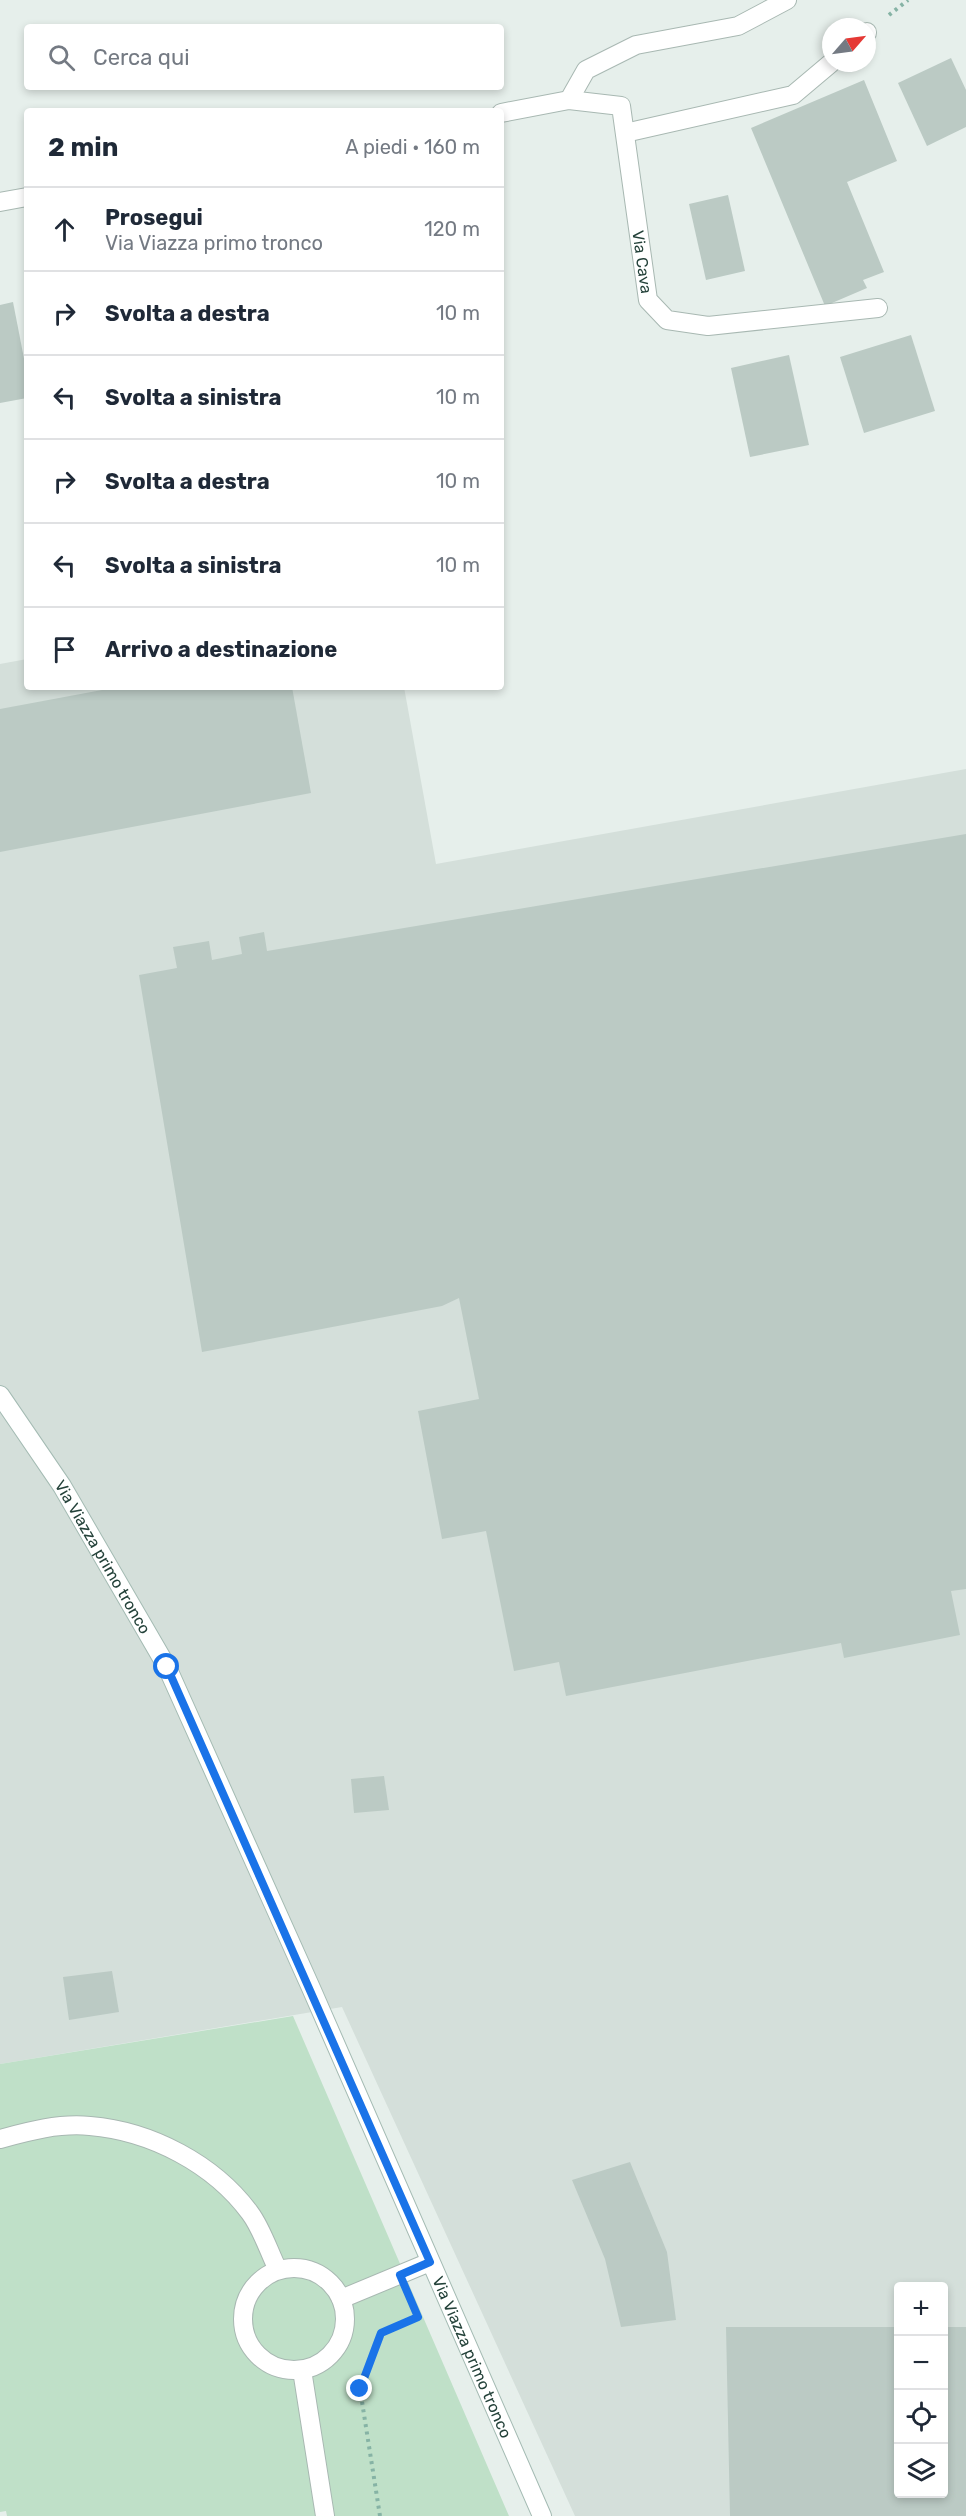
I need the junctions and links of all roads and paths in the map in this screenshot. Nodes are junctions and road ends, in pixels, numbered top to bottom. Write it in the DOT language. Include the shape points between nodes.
graph roads {
  1 [pos="787,0"];
  2 [pos="822,71"];
  3 [pos="568,100"];
  4 [pos="504,112"];
  5 [pos="625,133"];
  6 [pos="24,197"];
  7 [pos="0,201"];
  8 [pos="878,308"];
  9 [pos="0,1395"];
  10 [pos="0,2139"];
  11 [pos="430,2262"];
  12 [pos="278,2270"];
  13 [pos="400,2275"];
  14 [pos="341,2299"];
  15 [pos="302,2370"];
  16 [pos="325,2516"];
  17 [pos="380,2516"];
  18 [pos="542,2516"];
  1 -- 3 [label="street" via="738,26 636,45 586,70"];
  2 -- 5 [label="street" via="793,95"];
  3 -- 4 [label="street, Via Cava"];
  3 -- 5 [label="street, Via Cava" via="621,105"];
  5 -- 8 [label="street, Via Cava" via="648,300 667,320 708,326"];
  6 -- 7 [label="street"];
  9 -- 11 [label="street, Via Viazza primo tronco" via="62,1486 167,1667"];
  10 -- 12 [label="street" via="55,2127 90,2126 169,2147 237,2196 252,2216"];
  11 -- 13 [label="street"];
  11 -- 18 [label="street, Via Viazza primo tronco"];
  12 -- 14 [label="street" via="308,2269 322,2275"];
  12 -- 15 [label="street" via="254,2287 243,2316 244,2331 259,2357 279,2368"];
  13 -- 14 [label="street"];
  13 -- 17 [label="path" via="418,2317 381,2333 360,2389"];
  14 -- 15 [label="street" via="346,2314 339,2344 330,2357"];
  15 -- 16 [label="street"];
}
